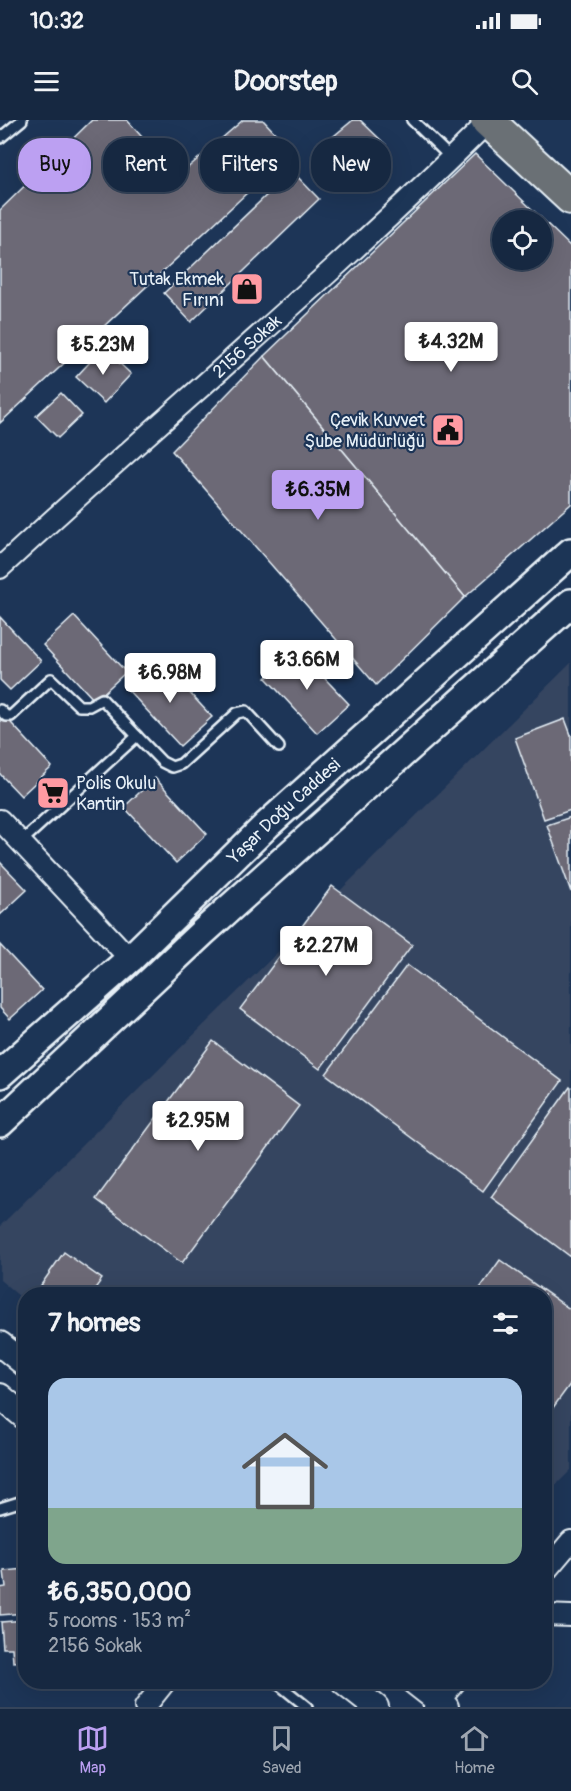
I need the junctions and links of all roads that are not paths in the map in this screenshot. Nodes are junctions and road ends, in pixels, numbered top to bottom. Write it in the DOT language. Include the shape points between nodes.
graph roads {
  1 [pos="22,120"];
  2 [pos="412,120"];
  3 [pos="488,121"];
  4 [pos="0,138"];
  5 [pos="451,158"];
  6 [pos="571,198"];
  7 [pos="571,552"];
  8 [pos="0,568"];
  9 [pos="571,603"];
  10 [pos="0,710"];
  11 [pos="137,736"];
  12 [pos="279,747"];
  13 [pos="0,820"];
  14 [pos="21,842"];
  15 [pos="130,958"];
  16 [pos="0,1074"];
  17 [pos="0,1124"];
  18 [pos="0,1344"];
  19 [pos="18,1359"];
  20 [pos="0,1396"];
  21 [pos="18,1411"];
  22 [pos="18,1502"];
  23 [pos="0,1508"];
  24 [pos="571,1541"];
  25 [pos="552,1564"];
  26 [pos="552,1615"];
  27 [pos="571,1616"];
  28 [pos="159,1689"];
  29 [pos="285,1689"];
  30 [pos="353,1689"];
  31 [pos="422,1689"];
  32 [pos="450,1689"];
  33 [pos="440,1705"];
  34 [pos="145,1707"];
  35 [pos="307,1707"];
  36 [pos="376,1707"];
  1 -- 4 [label="lane"];
  2 -- 5 [label="lane"];
  3 -- 5 [label="street, 2156 Sokak"];
  3 -- 6 [label="highway"];
  5 -- 8 [label="street, 2156 Sokak"];
  7 -- 15 [label="main road, Yaşar Doğu Caddesi" via="267,825"];
  9 -- 17 [label="main road, Yaşar Doğu Caddesi" via="203,932"];
  10 -- 11 [label="lane" via="12,716 51,680 79,706 102,699"];
  11 -- 12 [label="lane" via="172,767 182,764 237,713 246,711"];
  11 -- 14 [label="lane"];
  13 -- 14 [label="street"];
  14 -- 15 [label="street"];
  15 -- 16 [label="main road, Yaşar Doğu Caddesi"];
  18 -- 19 [label="street"];
  20 -- 21 [label="street"];
  22 -- 23 [label="lane"];
  24 -- 25 [label="street"];
  26 -- 27 [label="street"];
  28 -- 34 [label="street"];
  29 -- 35 [label="lane"];
  30 -- 36 [label="street"];
  31 -- 33 [label="street"];
  32 -- 33 [label="street"];
}
